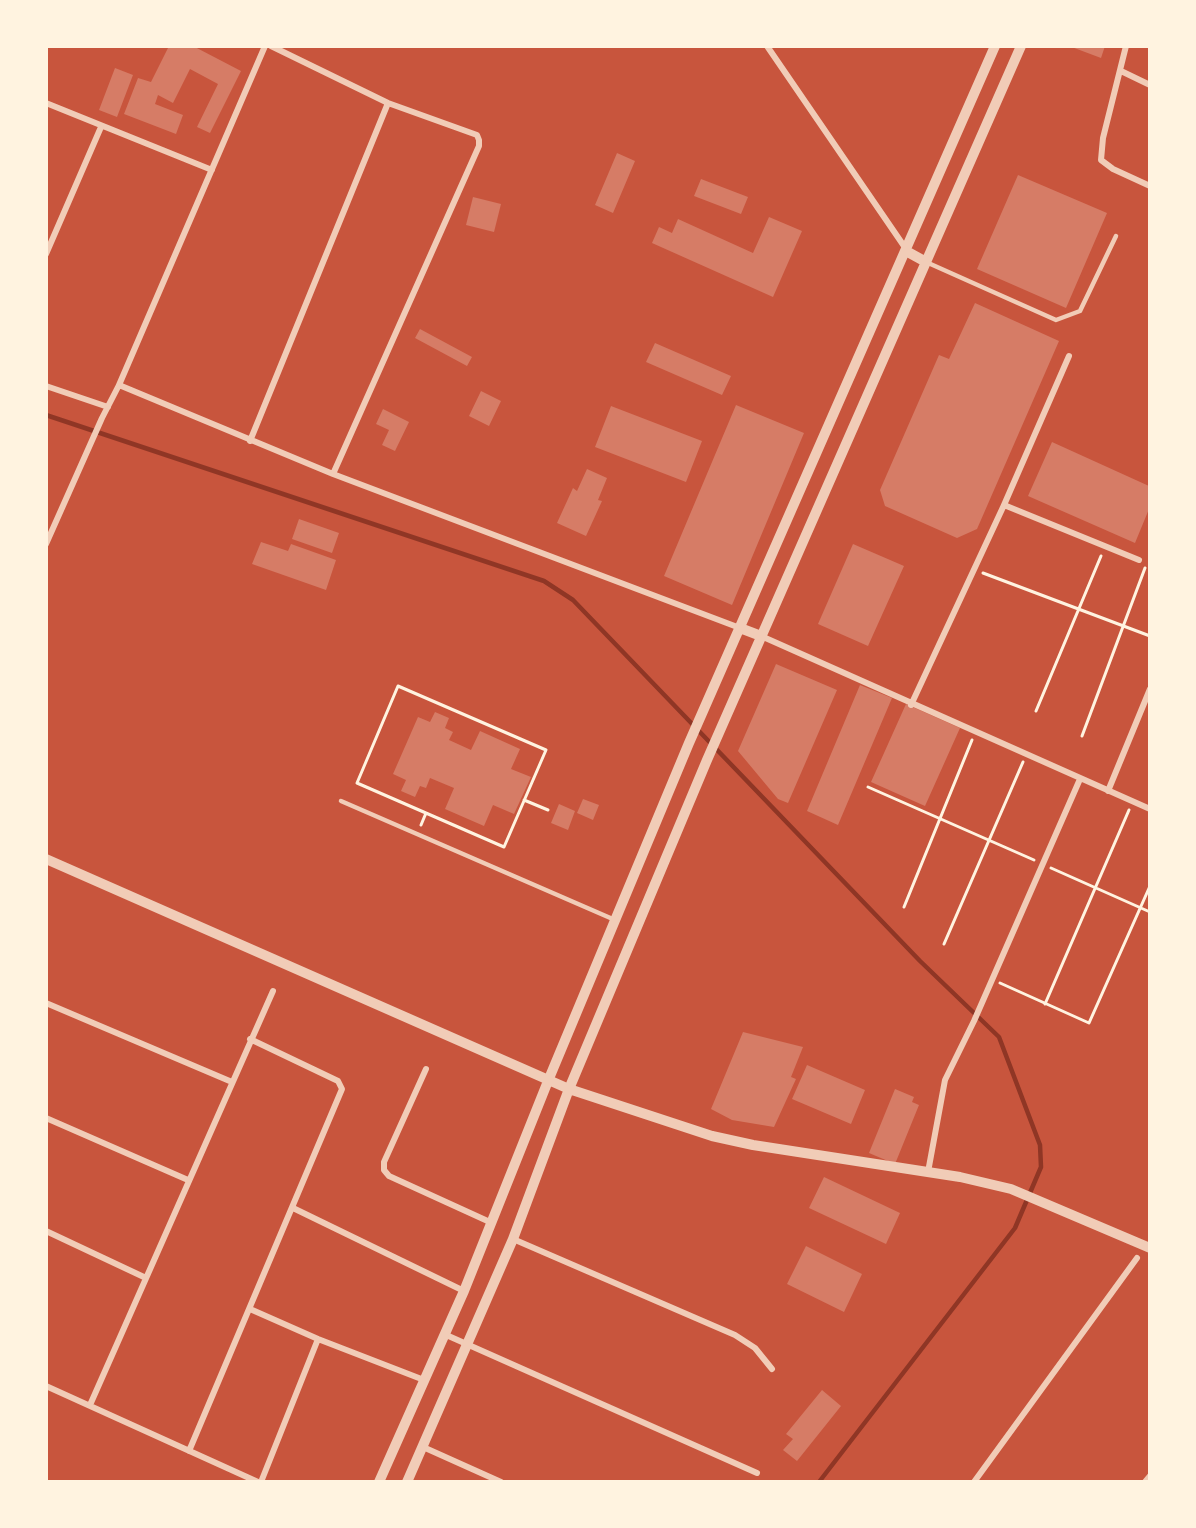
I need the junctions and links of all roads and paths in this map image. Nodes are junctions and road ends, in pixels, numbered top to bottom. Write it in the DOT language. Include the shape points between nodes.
graph roads {
  1 [pos="265,46"];
  2 [pos="271,46"];
  3 [pos="767,46"];
  4 [pos="995,46"];
  5 [pos="1021,46"];
  6 [pos="1126,46"];
  7 [pos="1121,72"];
  8 [pos="1149,85"];
  9 [pos="46,103"];
  10 [pos="388,103"];
  11 [pos="101,127"];
  12 [pos="212,170"];
  13 [pos="1149,186"];
  14 [pos="1116,236"];
  15 [pos="48,245"];
  16 [pos="906,250"];
  17 [pos="46,254"];
  18 [pos="926,262"];
  19 [pos="1069,356"];
  20 [pos="119,385"];
  21 [pos="46,386"];
  22 [pos="108,407"];
  23 [pos="250,441"];
  24 [pos="333,474"];
  25 [pos="1004,506"];
  26 [pos="46,544"];
  27 [pos="1106,546"];
  28 [pos="1140,560"];
  29 [pos="1146,565"];
  30 [pos="974,570"];
  31 [pos="1079,610"];
  32 [pos="1123,627"];
  33 [pos="740,628"];
  34 [pos="761,636"];
  35 [pos="1149,636"];
  36 [pos="1149,689"];
  37 [pos="911,705"];
  38 [pos="1036,711"];
  39 [pos="975,733"];
  40 [pos="1082,736"];
  41 [pos="1026,755"];
  42 [pos="1080,779"];
  43 [pos="868,787"];
  44 [pos="1108,791"];
  45 [pos="524,800"];
  46 [pos="341,801"];
  47 [pos="1132,802"];
  48 [pos="1149,809"];
  49 [pos="548,810"];
  50 [pos="426,813"];
  51 [pos="939,819"];
  52 [pos="417,834"];
  53 [pos="989,841"];
  54 [pos="46,859"];
  55 [pos="1043,864"];
  56 [pos="1149,886"];
  57 [pos="1096,888"];
  58 [pos="904,907"];
  59 [pos="1140,908"];
  60 [pos="1149,912"];
  61 [pos="615,920"];
  62 [pos="944,944"];
  63 [pos="993,980"];
  64 [pos="273,991"];
  65 [pos="46,1003"];
  66 [pos="1045,1004"];
  67 [pos="250,1039"];
  68 [pos="426,1069"];
  69 [pos="548,1081"];
  70 [pos="232,1082"];
  71 [pos="569,1089"];
  72 [pos="46,1118"];
  73 [pos="928,1172"];
  74 [pos="188,1180"];
  75 [pos="293,1208"];
  76 [pos="492,1223"];
  77 [pos="46,1231"];
  78 [pos="513,1239"];
  79 [pos="1149,1248"];
  80 [pos="1137,1258"];
  81 [pos="146,1278"];
  82 [pos="464,1291"];
  83 [pos="250,1309"];
  84 [pos="444,1334"];
  85 [pos="318,1339"];
  86 [pos="467,1343"];
  87 [pos="772,1369"];
  88 [pos="424,1380"];
  89 [pos="46,1386"];
  90 [pos="90,1405"];
  91 [pos="423,1447"];
  92 [pos="189,1451"];
  93 [pos="757,1473"];
  94 [pos="1149,1476"];
  95 [pos="259,1482"];
  96 [pos="379,1482"];
  97 [pos="407,1482"];
  98 [pos="501,1482"];
  99 [pos="974,1482"];
  100 [pos="1145,1482"];
  1 -- 12 [label="street"];
  2 -- 10 [label="street"];
  3 -- 16 [label="street"];
  4 -- 16 [label="street"];
  5 -- 18 [label="street"];
  6 -- 7 [label="street"];
  7 -- 8 [label="street"];
  7 -- 13 [label="street" via="1101,160"];
  9 -- 11 [label="street"];
  10 -- 23 [label="street"];
  10 -- 24 [label="street" via="477,135 479,146"];
  11 -- 12 [label="street"];
  11 -- 15 [label="street"];
  12 -- 20 [label="street"];
  14 -- 18 [label="lane" via="1080,311 1056,320"];
  15 -- 17 [label="street"];
  16 -- 18 [label="street"];
  16 -- 33 [label="street"];
  18 -- 34 [label="street"];
  19 -- 25 [label="street"];
  20 -- 22 [label="street"];
  20 -- 23 [label="street"];
  21 -- 22 [label="street"];
  22 -- 26 [label="street"];
  23 -- 24 [label="street"];
  24 -- 33 [label="street"];
  25 -- 27 [label="street"];
  25 -- 30 [label="street"];
  27 -- 28 [label="street"];
  27 -- 31 [label="path"];
  29 -- 32 [label="path"];
  30 -- 31 [label="path"];
  30 -- 37 [label="street"];
  31 -- 32 [label="path"];
  31 -- 38 [label="path"];
  32 -- 35 [label="path"];
  32 -- 40 [label="path"];
  33 -- 34 [label="street"];
  33 -- 61 [label="street"];
  34 -- 37 [label="street"];
  34 -- 71 [label="street"];
  36 -- 44 [label="street"];
  37 -- 39 [label="street"];
  39 -- 41 [label="street"];
  39 -- 51 [label="path"];
  41 -- 42 [label="street"];
  41 -- 53 [label="path"];
  42 -- 44 [label="street"];
  42 -- 55 [label="street"];
  43 -- 51 [label="path"];
  44 -- 47 [label="street"];
  45 -- 49 [label="path"];
  45 -- 50 [label="path" via="504,847"];
  45 -- 50 [label="path" via="546,750 398,686 357,783"];
  46 -- 52 [label="lane"];
  47 -- 48 [label="street"];
  47 -- 57 [label="path"];
  50 -- 52 [label="path"];
  51 -- 53 [label="path"];
  51 -- 58 [label="path"];
  52 -- 61 [label="lane"];
  53 -- 55 [label="path"];
  53 -- 62 [label="path"];
  54 -- 69 [label="street"];
  55 -- 57 [label="path"];
  55 -- 63 [label="street"];
  56 -- 59 [label="path"];
  57 -- 59 [label="path"];
  57 -- 66 [label="path"];
  59 -- 60 [label="path"];
  59 -- 66 [label="path" via="1089,1023"];
  61 -- 69 [label="street"];
  63 -- 66 [label="path"];
  63 -- 73 [label="street" via="945,1080"];
  64 -- 67 [label="street"];
  65 -- 70 [label="street"];
  67 -- 70 [label="street"];
  67 -- 75 [label="street" via="341,1085"];
  68 -- 76 [label="street" via="384,1162 384,1170 389,1176"];
  69 -- 71 [label="street"];
  69 -- 76 [label="street"];
  70 -- 74 [label="street"];
  71 -- 73 [label="street" via="712,1136"];
  71 -- 78 [label="street"];
  72 -- 74 [label="street"];
  73 -- 79 [label="street" via="1011,1189"];
  74 -- 81 [label="street"];
  75 -- 82 [label="street"];
  75 -- 83 [label="street"];
  76 -- 82 [label="street"];
  77 -- 81 [label="street"];
  78 -- 86 [label="street"];
  78 -- 87 [label="street" via="735,1335 755,1348"];
  80 -- 99 [label="street"];
  81 -- 90 [label="street"];
  82 -- 84 [label="street"];
  83 -- 85 [label="street"];
  83 -- 92 [label="street"];
  84 -- 86 [label="street"];
  84 -- 88 [label="street"];
  85 -- 88 [label="street"];
  85 -- 95 [label="street"];
  86 -- 91 [label="street"];
  86 -- 93 [label="street"];
  88 -- 96 [label="street"];
  89 -- 90 [label="street"];
  90 -- 92 [label="street"];
  91 -- 97 [label="street"];
  91 -- 98 [label="street"];
  92 -- 95 [label="street"];
  94 -- 100 [label="street"];
}
